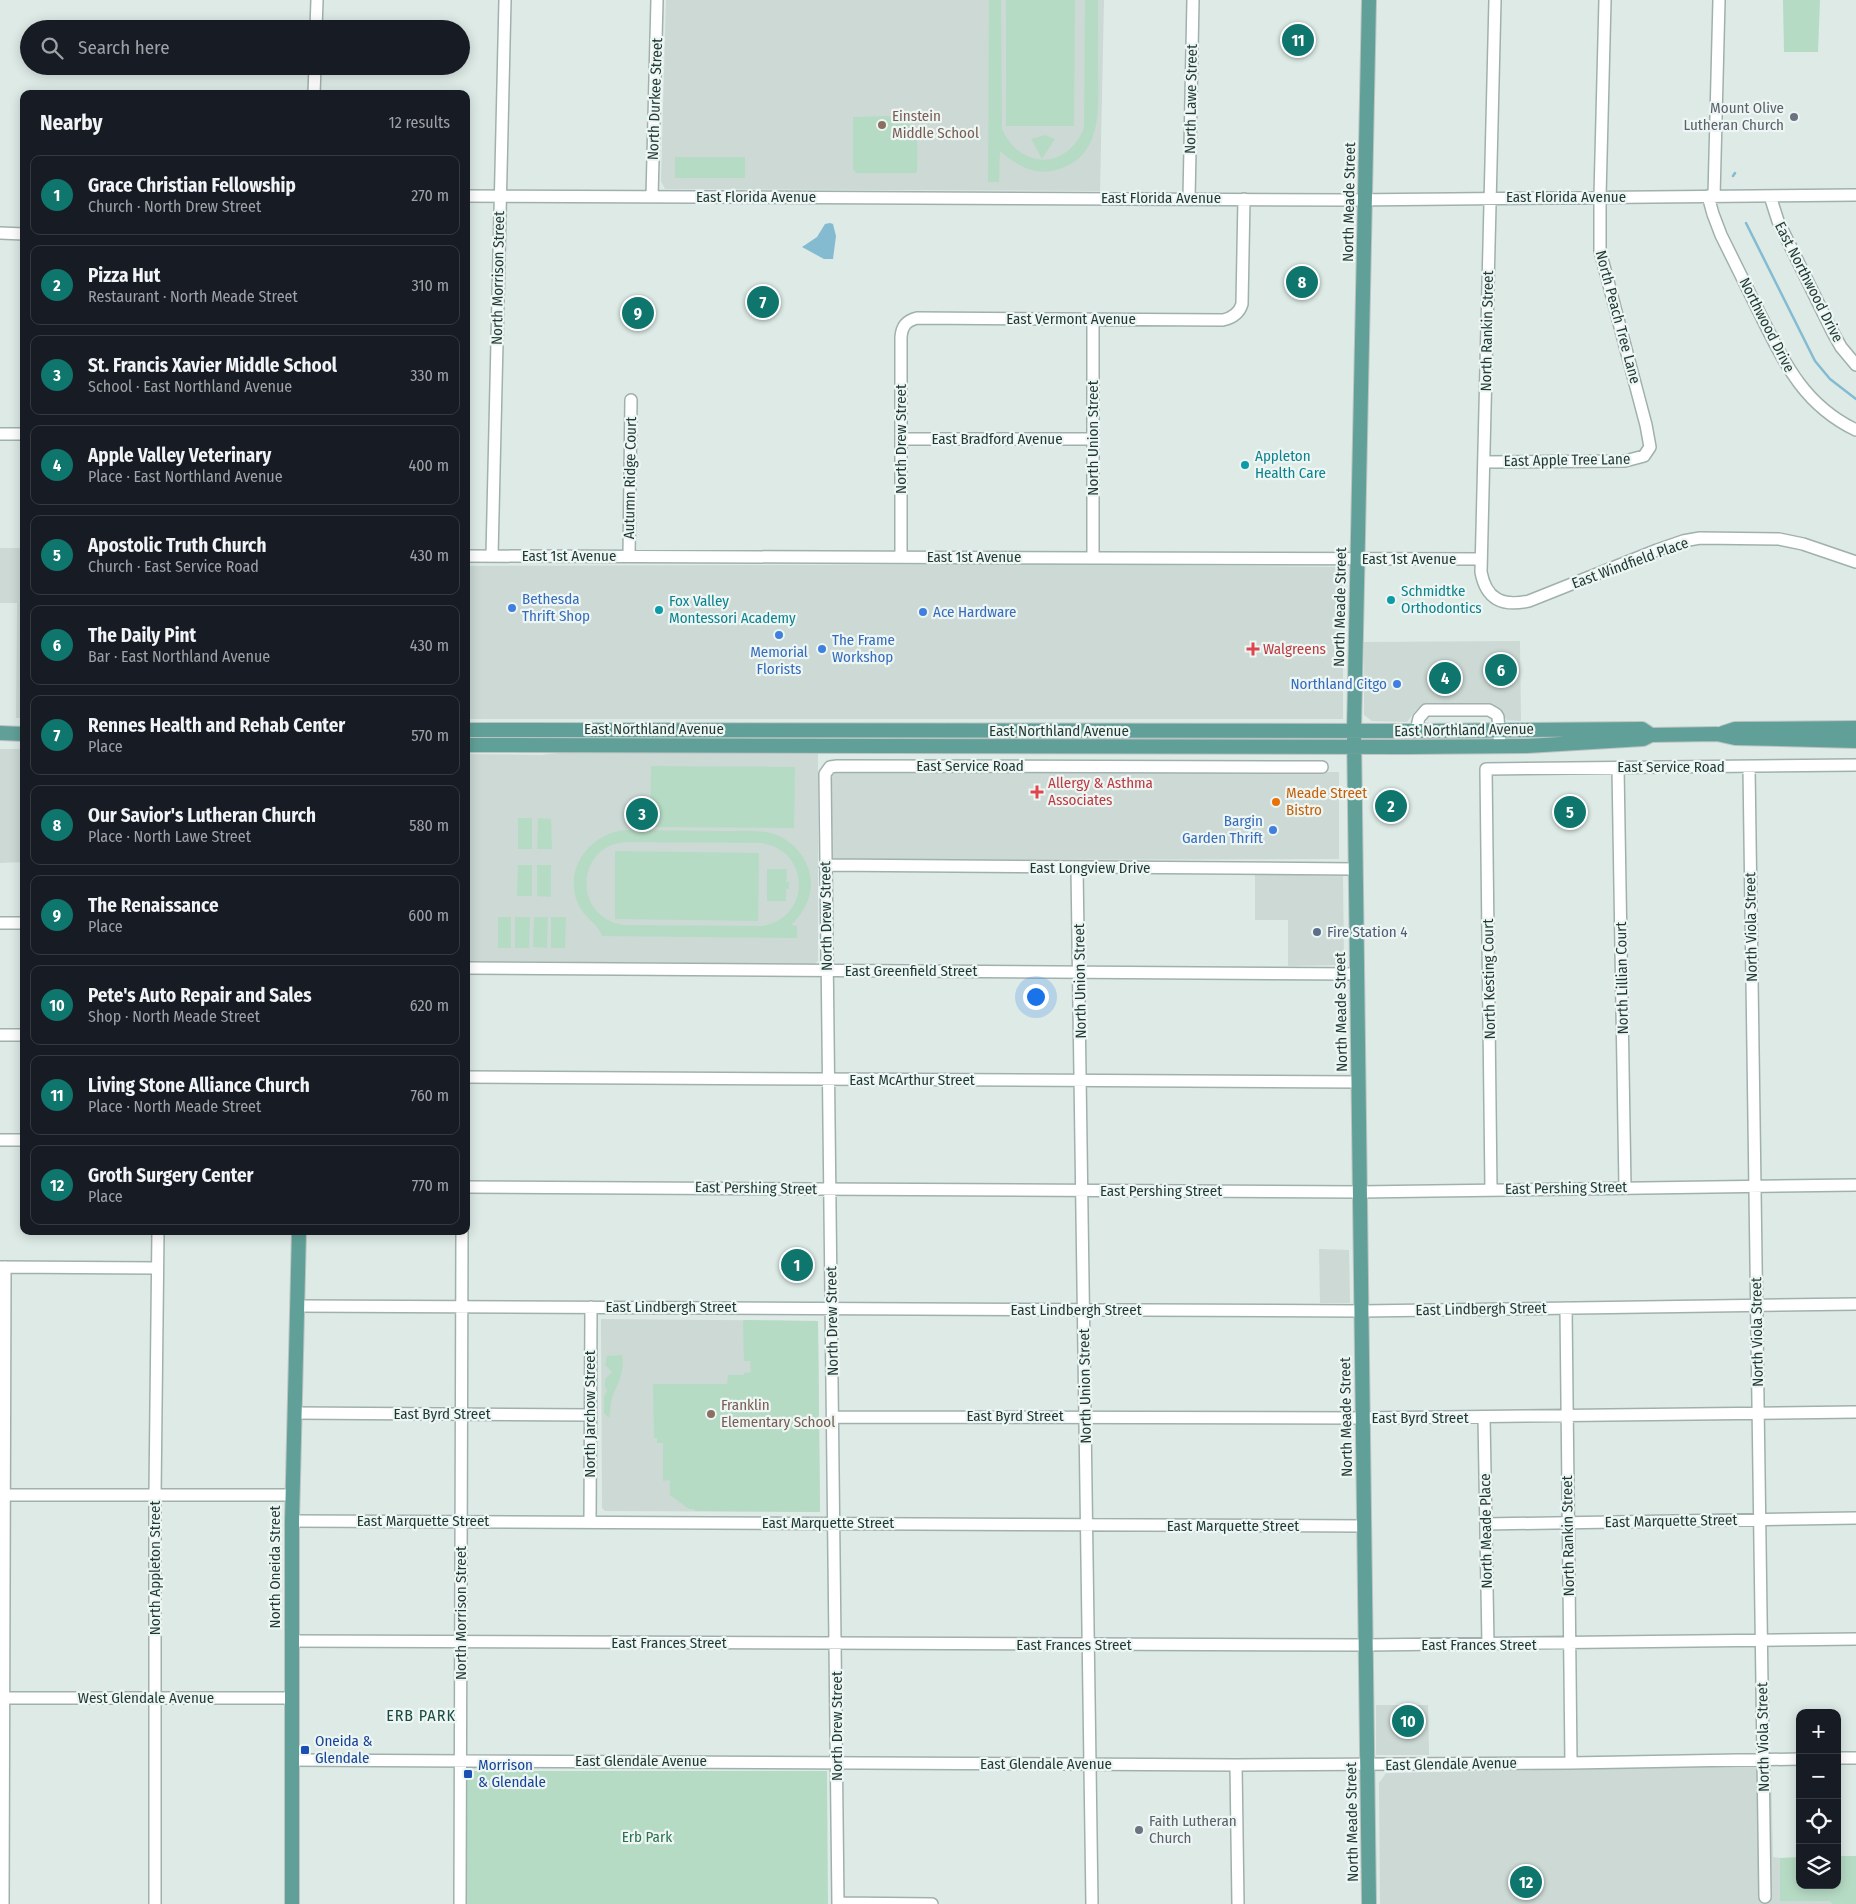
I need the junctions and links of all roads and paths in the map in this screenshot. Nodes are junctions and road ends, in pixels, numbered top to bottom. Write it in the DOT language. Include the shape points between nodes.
graph roads {
  1 [pos="317,0"];
  2 [pos="505,0"];
  3 [pos="657,0"];
  4 [pos="1193,0"];
  5 [pos="1369,0"];
  6 [pos="1495,0"];
  7 [pos="1605,0"];
  8 [pos="1718,0"];
  9 [pos="316,20"];
  10 [pos="315,75"];
  11 [pos="314,90"];
  12 [pos="1856,195"];
  13 [pos="470,196"];
  14 [pos="499,196"];
  15 [pos="1600,196"];
  16 [pos="1711,196"];
  17 [pos="1770,196"];
  18 [pos="652,197"];
  19 [pos="1189,198"];
  20 [pos="1490,198"];
  21 [pos="1244,199"];
  22 [pos="1365,200"];
  23 [pos="0,233"];
  24 [pos="20,234"];
  25 [pos="1093,319"];
  26 [pos="907,322"];
  27 [pos="1856,365"];
  28 [pos="631,400"];
  29 [pos="1856,430"];
  30 [pos="0,434"];
  31 [pos="20,434"];
  32 [pos="901,439"];
  33 [pos="1093,439"];
  34 [pos="1648,453"];
  35 [pos="1484,462"];
  36 [pos="470,556"];
  37 [pos="492,556"];
  38 [pos="629,556"];
  39 [pos="901,557"];
  40 [pos="1093,558"];
  41 [pos="1357,558"];
  42 [pos="1481,559"];
  43 [pos="1856,562"];
  44 [pos="1550,593"];
  45 [pos="1856,728"];
  46 [pos="470,730"];
  47 [pos="1499,730"];
  48 [pos="1354,732"];
  49 [pos="1416,732"];
  50 [pos="0,733"];
  51 [pos="20,734"];
  52 [pos="1651,734"];
  53 [pos="1717,734"];
  54 [pos="1856,741"];
  55 [pos="470,745"];
  56 [pos="1354,747"];
  57 [pos="1500,747"];
  58 [pos="1856,765"];
  59 [pos="1322,767"];
  60 [pos="1749,767"];
  61 [pos="1618,768"];
  62 [pos="828,769"];
  63 [pos="1486,769"];
  64 [pos="825,865"];
  65 [pos="1077,868"];
  66 [pos="1355,869"];
  67 [pos="0,923"];
  68 [pos="20,923"];
  69 [pos="470,968"];
  70 [pos="826,971"];
  71 [pos="1080,972"];
  72 [pos="1356,974"];
  73 [pos="0,1035"];
  74 [pos="20,1035"];
  75 [pos="470,1077"];
  76 [pos="829,1080"];
  77 [pos="1082,1081"];
  78 [pos="1358,1082"];
  79 [pos="0,1140"];
  80 [pos="20,1140"];
  81 [pos="1856,1185"];
  82 [pos="1755,1186"];
  83 [pos="470,1187"];
  84 [pos="1625,1187"];
  85 [pos="830,1189"];
  86 [pos="1491,1189"];
  87 [pos="1082,1190"];
  88 [pos="1359,1192"];
  89 [pos="158,1235"];
  90 [pos="299,1235"];
  91 [pos="462,1235"];
  92 [pos="2,1267"];
  93 [pos="156,1268"];
  94 [pos="1856,1304"];
  95 [pos="297,1306"];
  96 [pos="1757,1306"];
  97 [pos="461,1307"];
  98 [pos="590,1307"];
  99 [pos="832,1307"];
  100 [pos="1566,1308"];
  101 [pos="1084,1310"];
  102 [pos="1361,1311"];
  103 [pos="1856,1412"];
  104 [pos="294,1413"];
  105 [pos="1758,1413"];
  106 [pos="462,1414"];
  107 [pos="590,1415"];
  108 [pos="834,1416"];
  109 [pos="1567,1416"];
  110 [pos="1085,1417"];
  111 [pos="1484,1417"];
  112 [pos="1362,1418"];
  113 [pos="2,1495"];
  114 [pos="155,1495"];
  115 [pos="292,1495"];
  116 [pos="1856,1518"];
  117 [pos="1760,1520"];
  118 [pos="292,1521"];
  119 [pos="461,1522"];
  120 [pos="590,1522"];
  121 [pos="1568,1522"];
  122 [pos="835,1524"];
  123 [pos="1486,1524"];
  124 [pos="1088,1525"];
  125 [pos="1364,1526"];
  126 [pos="1856,1639"];
  127 [pos="291,1641"];
  128 [pos="1762,1641"];
  129 [pos="461,1642"];
  130 [pos="836,1644"];
  131 [pos="1570,1644"];
  132 [pos="1087,1645"];
  133 [pos="1488,1645"];
  134 [pos="1366,1646"];
  135 [pos="2,1698"];
  136 [pos="292,1698"];
  137 [pos="156,1699"];
  138 [pos="1841,1758"];
  139 [pos="1856,1758"];
  140 [pos="1764,1759"];
  141 [pos="1796,1759"];
  142 [pos="292,1760"];
  143 [pos="460,1760"];
  144 [pos="837,1762"];
  145 [pos="1571,1763"];
  146 [pos="1089,1764"];
  147 [pos="1236,1765"];
  148 [pos="1368,1765"];
  149 [pos="1765,1897"];
  150 [pos="3,1904"];
  151 [pos="155,1904"];
  152 [pos="292,1904"];
  153 [pos="460,1904"];
  154 [pos="838,1904"];
  155 [pos="932,1904"];
  156 [pos="1092,1904"];
  157 [pos="1238,1904"];
  158 [pos="1369,1904"];
  1 -- 9 [label="street"];
  2 -- 14 [label="street, North Morrison Street"];
  3 -- 18 [label="street, North Durkee Street"];
  4 -- 19 [label="street, North Lawe Street"];
  5 -- 22 [label="main road, North Meade Street"];
  6 -- 20 [label="street, North Rankin Street"];
  7 -- 15 [label="street, North Peach Tree Lane"];
  8 -- 16 [label="street, Northwood Drive"];
  10 -- 11 [label="street"];
  12 -- 17 [label="street, East Florida Avenue"];
  13 -- 14 [label="street, East Florida Avenue"];
  14 -- 18 [label="street, East Florida Avenue"];
  14 -- 37 [label="street, North Morrison Street"];
  15 -- 16 [label="street, East Florida Avenue"];
  15 -- 20 [label="street, East Florida Avenue"];
  15 -- 34 [label="street, North Peach Tree Lane" via="1601,259 1646,425 1650,442"];
  16 -- 17 [label="street, East Florida Avenue"];
  16 -- 29 [label="street, Northwood Drive" via="1712,214 1721,235 1791,374 1813,401 1838,421"];
  17 -- 27 [label="street, East Northwood Drive" via="1778,221 1832,331"];
  18 -- 19 [label="street, East Florida Avenue"];
  19 -- 21 [label="street, East Florida Avenue"];
  20 -- 22 [label="street, East Florida Avenue"];
  20 -- 35 [label="street, North Rankin Street"];
  21 -- 22 [label="street, East Florida Avenue"];
  21 -- 25 [label="street, East Vermont Avenue" via="1242,304 1236,315 1222,320"];
  22 -- 41 [label="main road, North Meade Street"];
  23 -- 24 [label="street"];
  25 -- 26 [label="street, East Vermont Avenue" via="917,318"];
  25 -- 33 [label="street, North Union Street"];
  26 -- 32 [label="street, North Drew Street" via="901,330"];
  28 -- 38 [label="street, Autumn Ridge Court"];
  30 -- 31 [label="street"];
  32 -- 33 [label="street, East Bradford Avenue"];
  32 -- 39 [label="street, North Drew Street"];
  33 -- 40 [label="street, North Union Street"];
  34 -- 35 [label="street, East Apple Tree Lane" via="1625,461"];
  35 -- 42 [label="street, North Rankin Street"];
  36 -- 37 [label="street, East 1st Avenue"];
  37 -- 38 [label="street, East 1st Avenue"];
  38 -- 39 [label="street, East 1st Avenue"];
  39 -- 40 [label="street, East 1st Avenue"];
  40 -- 41 [label="street, East 1st Avenue"];
  41 -- 42 [label="street, East 1st Avenue"];
  41 -- 48 [label="main road, North Meade Street"];
  42 -- 44 [label="street, North Rankin Street" via="1483,583 1498,600 1518,604"];
  43 -- 44 [label="street, East Windfield Place" via="1779,539 1700,538 1665,548"];
  45 -- 53 [label="main road, East Northland Avenue" via="1735,729"];
  46 -- 48 [label="main road, East Northland Avenue"];
  47 -- 49 [label="main road, East Northland Avenue"];
  47 -- 49 [label="street" via="1496,714 1489,710 1429,709 1421,714"];
  47 -- 52 [label="main road, East Northland Avenue" via="1642,730"];
  47 -- 57 [label="street"];
  48 -- 49 [label="main road, East Northland Avenue"];
  48 -- 56 [label="main road, North Meade Street"];
  50 -- 51 [label="main road"];
  52 -- 53 [label="main road, East Northland Avenue"];
  52 -- 57 [label="main road, East Northland Avenue" via="1643,739"];
  53 -- 54 [label="main road, East Northland Avenue" via="1735,738"];
  55 -- 56 [label="main road, East Northland Avenue"];
  56 -- 57 [label="main road, East Northland Avenue"];
  56 -- 66 [label="main road, North Meade Street"];
  58 -- 60 [label="street, East Service Road"];
  59 -- 62 [label="street, East Service Road" via="837,766"];
  60 -- 61 [label="street, East Service Road"];
  60 -- 82 [label="street, North Viola Street"];
  61 -- 63 [label="street, East Service Road"];
  61 -- 84 [label="street, North Lillian Court"];
  62 -- 64 [label="street, North Drew Street" via="824,778"];
  63 -- 86 [label="street, North Kesting Court"];
  64 -- 65 [label="street, East Longview Drive"];
  64 -- 70 [label="street, North Drew Street"];
  65 -- 66 [label="street, East Longview Drive"];
  65 -- 71 [label="street, North Union Street"];
  66 -- 72 [label="main road, North Meade Street"];
  67 -- 68 [label="street"];
  69 -- 70 [label="street, East Greenfield Street"];
  70 -- 71 [label="street, East Greenfield Street"];
  70 -- 76 [label="street, North Drew Street"];
  71 -- 72 [label="street, East Greenfield Street"];
  71 -- 77 [label="street, North Union Street"];
  72 -- 78 [label="main road, North Meade Street"];
  73 -- 74 [label="street"];
  75 -- 76 [label="street, East McArthur Street"];
  76 -- 77 [label="street, East McArthur Street"];
  76 -- 85 [label="street, North Drew Street"];
  77 -- 78 [label="street, East McArthur Street"];
  77 -- 87 [label="street, North Union Street"];
  78 -- 88 [label="main road, North Meade Street"];
  79 -- 80 [label="street"];
  81 -- 82 [label="street, East Pershing Street"];
  82 -- 84 [label="street, East Pershing Street"];
  82 -- 96 [label="street, North Viola Street"];
  83 -- 85 [label="street, East Pershing Street"];
  84 -- 86 [label="street, East Pershing Street"];
  85 -- 87 [label="street, East Pershing Street"];
  85 -- 99 [label="street, North Drew Street"];
  86 -- 88 [label="street, East Pershing Street"];
  87 -- 88 [label="street, East Pershing Street"];
  87 -- 101 [label="street, North Union Street"];
  88 -- 102 [label="main road, North Meade Street"];
  89 -- 93 [label="street, North Appleton Street"];
  90 -- 95 [label="main road, North Oneida Street"];
  91 -- 97 [label="street, North Morrison Street"];
  92 -- 93 [label="street"];
  92 -- 113 [label="street"];
  93 -- 114 [label="street, North Appleton Street"];
  94 -- 96 [label="street, East Lindbergh Street"];
  95 -- 97 [label="street, East Lindbergh Street"];
  95 -- 104 [label="main road, North Oneida Street"];
  96 -- 100 [label="street, East Lindbergh Street"];
  96 -- 105 [label="street, North Viola Street"];
  97 -- 98 [label="street, East Lindbergh Street"];
  97 -- 106 [label="street, North Morrison Street"];
  98 -- 99 [label="street, East Lindbergh Street"];
  98 -- 107 [label="street, North Jarchow Street"];
  99 -- 101 [label="street, East Lindbergh Street"];
  99 -- 108 [label="street, North Drew Street"];
  100 -- 102 [label="street, East Lindbergh Street"];
  100 -- 109 [label="street, North Rankin Street"];
  101 -- 102 [label="street, East Lindbergh Street"];
  101 -- 110 [label="street, North Union Street"];
  102 -- 112 [label="main road, North Meade Street"];
  103 -- 105 [label="street, East Byrd Street"];
  104 -- 106 [label="street, East Byrd Street"];
  104 -- 115 [label="main road, North Oneida Street"];
  105 -- 109 [label="street, East Byrd Street"];
  105 -- 117 [label="street, North Viola Street"];
  106 -- 107 [label="street, East Byrd Street"];
  106 -- 119 [label="street, North Morrison Street"];
  107 -- 120 [label="street, North Jarchow Street"];
  108 -- 110 [label="street, East Byrd Street"];
  108 -- 122 [label="street, North Drew Street"];
  109 -- 111 [label="street, East Byrd Street"];
  109 -- 121 [label="street, North Rankin Street"];
  110 -- 112 [label="street, East Byrd Street"];
  110 -- 124 [label="street, North Union Street"];
  111 -- 112 [label="street, East Byrd Street"];
  111 -- 123 [label="street, North Meade Place"];
  112 -- 125 [label="main road, North Meade Street"];
  113 -- 114 [label="street"];
  113 -- 135 [label="street"];
  114 -- 115 [label="street"];
  114 -- 137 [label="street, North Appleton Street"];
  115 -- 118 [label="main road, North Oneida Street"];
  116 -- 117 [label="street, East Marquette Street"];
  117 -- 121 [label="street, East Marquette Street"];
  117 -- 128 [label="street, North Viola Street"];
  118 -- 119 [label="street, East Marquette Street"];
  118 -- 127 [label="main road, North Oneida Street"];
  119 -- 120 [label="street, East Marquette Street"];
  119 -- 129 [label="street, North Morrison Street"];
  120 -- 122 [label="street, East Marquette Street"];
  121 -- 123 [label="street, East Marquette Street"];
  121 -- 131 [label="street, North Rankin Street"];
  122 -- 124 [label="street, East Marquette Street"];
  122 -- 130 [label="street, North Drew Street"];
  123 -- 133 [label="street, North Meade Place"];
  124 -- 125 [label="street, East Marquette Street"];
  124 -- 132 [label="street, North Union Street"];
  125 -- 134 [label="main road, North Meade Street"];
  126 -- 128 [label="street, East Frances Street"];
  127 -- 129 [label="street, East Frances Street"];
  127 -- 136 [label="main road, North Oneida Street"];
  128 -- 131 [label="street, East Frances Street"];
  128 -- 140 [label="street, North Viola Street"];
  129 -- 130 [label="street, East Frances Street"];
  129 -- 143 [label="street, North Morrison Street"];
  130 -- 132 [label="street, East Frances Street"];
  130 -- 144 [label="street, North Drew Street"];
  131 -- 133 [label="street, East Frances Street"];
  131 -- 145 [label="street, North Rankin Street"];
  132 -- 134 [label="street, East Frances Street"];
  132 -- 146 [label="street, North Union Street"];
  133 -- 134 [label="street, East Frances Street"];
  134 -- 148 [label="main road, North Meade Street"];
  135 -- 137 [label="street, West Glendale Avenue"];
  135 -- 150 [label="street"];
  136 -- 137 [label="street, West Glendale Avenue"];
  136 -- 142 [label="main road, North Oneida Street"];
  137 -- 151 [label="street, North Appleton Street"];
  138 -- 139 [label="street"];
  140 -- 141 [label="street, East Glendale Avenue"];
  140 -- 145 [label="street, East Glendale Avenue"];
  140 -- 149 [label="street, North Viola Street"];
  142 -- 143 [label="street, East Glendale Avenue"];
  142 -- 152 [label="main road, North Oneida Street"];
  143 -- 144 [label="street, East Glendale Avenue"];
  143 -- 153 [label="street, North Morrison Street"];
  144 -- 146 [label="street, East Glendale Avenue"];
  144 -- 154 [label="street, North Drew Street"];
  145 -- 148 [label="street, East Glendale Avenue"];
  146 -- 147 [label="street, East Glendale Avenue"];
  146 -- 156 [label="street, North Union Street"];
  147 -- 148 [label="street, East Glendale Avenue"];
  147 -- 157 [label="street"];
  148 -- 158 [label="main road, North Meade Street"];
  154 -- 155 [label="street"];
}
